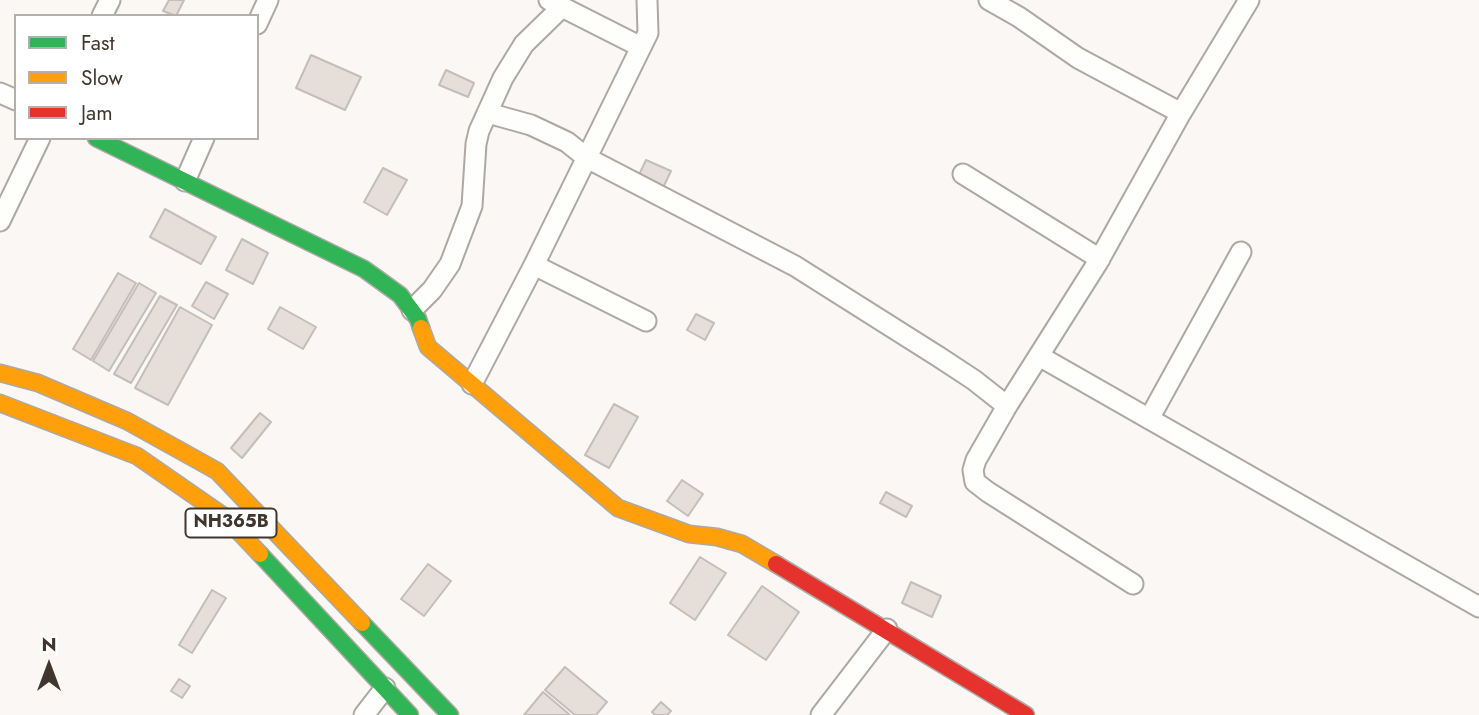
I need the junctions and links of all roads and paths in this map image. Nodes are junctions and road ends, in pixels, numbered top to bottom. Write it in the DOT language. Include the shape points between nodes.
graph roads {
  1 [pos="268,0"];
  2 [pos="646,0"];
  3 [pos="989,0"];
  4 [pos="1249,0"];
  5 [pos="555,4"];
  6 [pos="259,20"];
  7 [pos="640,47"];
  8 [pos="488,113"];
  9 [pos="1181,113"];
  10 [pos="39,140"];
  11 [pos="100,140"];
  12 [pos="203,140"];
  13 [pos="587,158"];
  14 [pos="963,174"];
  15 [pos="184,181"];
  16 [pos="0,221"];
  17 [pos="1241,252"];
  18 [pos="1100,259"];
  19 [pos="534,265"];
  20 [pos="412,310"];
  21 [pos="646,321"];
  22 [pos="1039,356"];
  23 [pos="0,373"];
  24 [pos="472,384"];
  25 [pos="0,403"];
  26 [pos="1007,406"];
  27 [pos="1149,419"];
  28 [pos="1133,583"];
  29 [pos="1479,607"];
  30 [pos="887,629"];
  31 [pos="384,688"];
  32 [pos="364,715"];
  33 [pos="410,715"];
  34 [pos="450,715"];
  35 [pos="821,715"];
  36 [pos="1026,715"];
  1 -- 6 [label="street"];
  2 -- 7 [label="street" via="648,33"];
  3 -- 9 [label="street" via="1078,58"];
  4 -- 9 [label="street"];
  5 -- 7 [label="street"];
  5 -- 8 [label="street" via="503,78"];
  7 -- 13 [label="street"];
  8 -- 13 [label="street" via="531,125 567,142"];
  8 -- 20 [label="street" via="476,145 472,206 450,264"];
  9 -- 18 [label="street"];
  10 -- 16 [label="street"];
  11 -- 15 [label="main road"];
  12 -- 15 [label="street"];
  13 -- 19 [label="street"];
  13 -- 26 [label="street" via="795,266 974,380"];
  14 -- 18 [label="street"];
  15 -- 20 [label="main road" via="364,269 400,295"];
  17 -- 27 [label="street"];
  18 -- 22 [label="street"];
  19 -- 21 [label="street"];
  19 -- 24 [label="street"];
  20 -- 24 [label="main road" via="428,347"];
  22 -- 26 [label="street"];
  22 -- 27 [label="street"];
  23 -- 34 [label="main road" via="38,383 128,421 217,471"];
  24 -- 30 [label="main road" via="618,508 690,534 742,544"];
  25 -- 31 [label="main road, NH365B" via="137,456 225,517"];
  26 -- 28 [label="street" via="976,460 975,482"];
  27 -- 29 [label="street"];
  30 -- 35 [label="street"];
  30 -- 36 [label="main road"];
  31 -- 32 [label="street"];
  31 -- 33 [label="main road, NH365B"];
}
